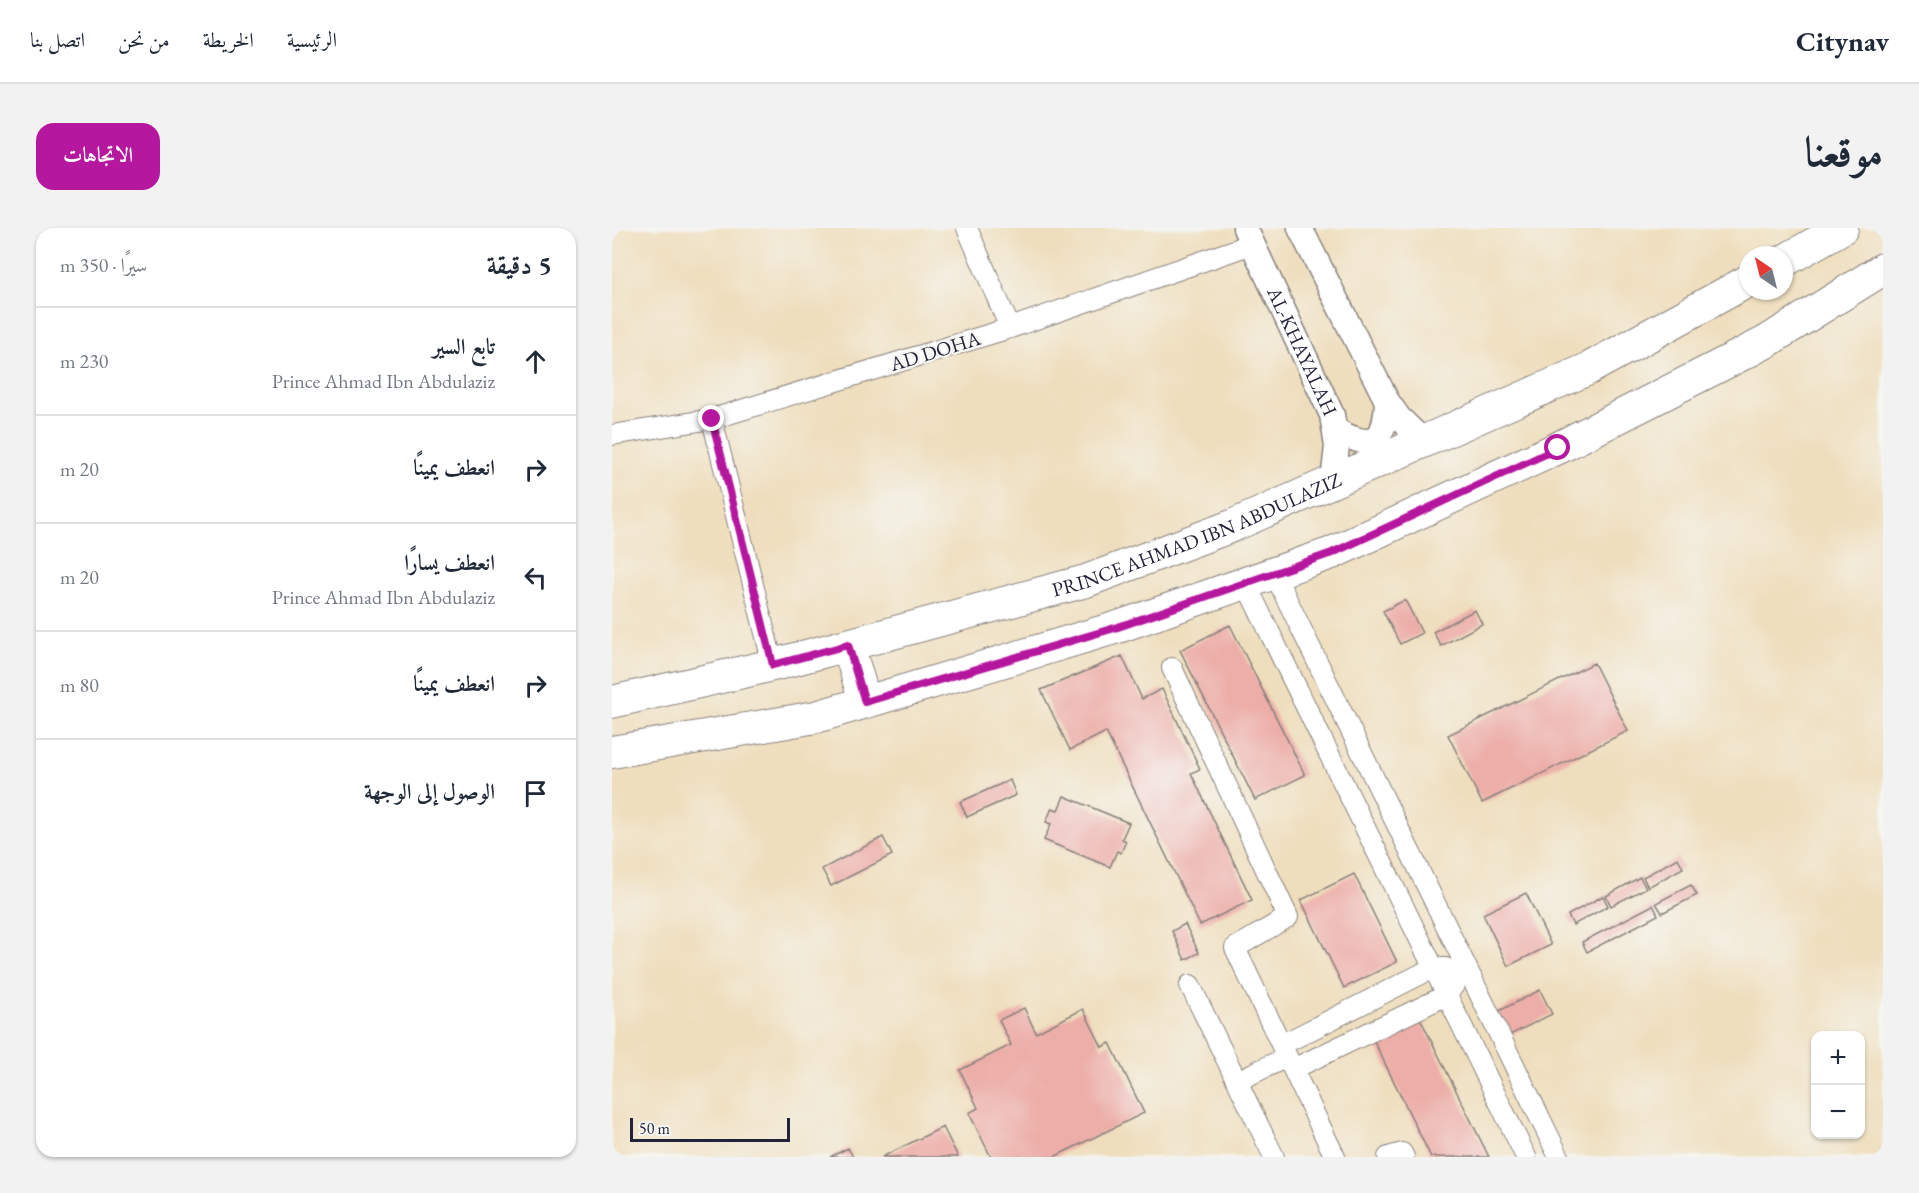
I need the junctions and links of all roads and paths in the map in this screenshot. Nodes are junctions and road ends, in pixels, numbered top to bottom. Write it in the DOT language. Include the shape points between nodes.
graph roads {
  1 [pos="967,228"];
  2 [pos="1300,228"];
  3 [pos="1842,228"];
  4 [pos="1249,236"];
  5 [pos="1793,256"];
  6 [pos="1883,269"];
  7 [pos="1739,286"];
  8 [pos="1010,328"];
  9 [pos="1387,401"];
  10 [pos="712,419"];
  11 [pos="1337,431"];
  12 [pos="612,435"];
  13 [pos="1424,442"];
  14 [pos="1334,482"];
  15 [pos="1259,578"];
  16 [pos="848,645"];
  17 [pos="773,665"];
  18 [pos="1172,668"];
  19 [pos="612,702"];
  20 [pos="865,702"];
  21 [pos="612,752"];
  22 [pos="1433,968"];
  23 [pos="1466,968"];
  24 [pos="1190,985"];
  25 [pos="1447,995"];
  26 [pos="1287,1057"];
  27 [pos="1237,1081"];
  28 [pos="1274,1157"];
  29 [pos="1335,1157"];
  30 [pos="1388,1157"];
  31 [pos="1404,1157"];
  32 [pos="1526,1157"];
  33 [pos="1559,1157"];
  1 -- 8 [label="street"];
  2 -- 9 [label="street"];
  3 -- 5 [label="main road"];
  4 -- 8 [label="street, AD DOHA"];
  4 -- 11 [label="street, AL-KHAYALAH"];
  6 -- 15 [label="main road" via="1766,342 1558,448 1332,553"];
  7 -- 13 [label="main road, PRINCE AHMAD IBN ABDULAZIZ" via="1588,369"];
  8 -- 10 [label="street, AD DOHA"];
  9 -- 11 [label="street" via="1386,422 1379,437 1370,442 1360,441"];
  9 -- 13 [label="street"];
  10 -- 12 [label="street, AD DOHA"];
  10 -- 17 [label="street"];
  11 -- 14 [label="street, AL-KHAYALAH"];
  13 -- 14 [label="main road, PRINCE AHMAD IBN ABDULAZIZ"];
  14 -- 16 [label="main road, PRINCE AHMAD IBN ABDULAZIZ" via="1232,526 1086,581"];
  15 -- 20 [label="main road" via="1118,627"];
  15 -- 22 [label="street"];
  15 -- 23 [label="street"];
  16 -- 17 [label="main road, PRINCE AHMAD IBN ABDULAZIZ"];
  16 -- 20 [label="main road"];
  17 -- 19 [label="main road, PRINCE AHMAD IBN ABDULAZIZ"];
  18 -- 26 [label="street" via="1288,917 1235,948"];
  20 -- 21 [label="main road" via="816,717"];
  22 -- 23 [label="street"];
  22 -- 25 [label="street"];
  22 -- 26 [label="street"];
  23 -- 25 [label="street"];
  23 -- 33 [label="street"];
  24 -- 27 [label="street"];
  25 -- 26 [label="street"];
  25 -- 32 [label="street"];
  26 -- 27 [label="street"];
  26 -- 29 [label="street"];
  27 -- 28 [label="street"];
  30 -- 31 [label="street" via="1402,1153"];
}
